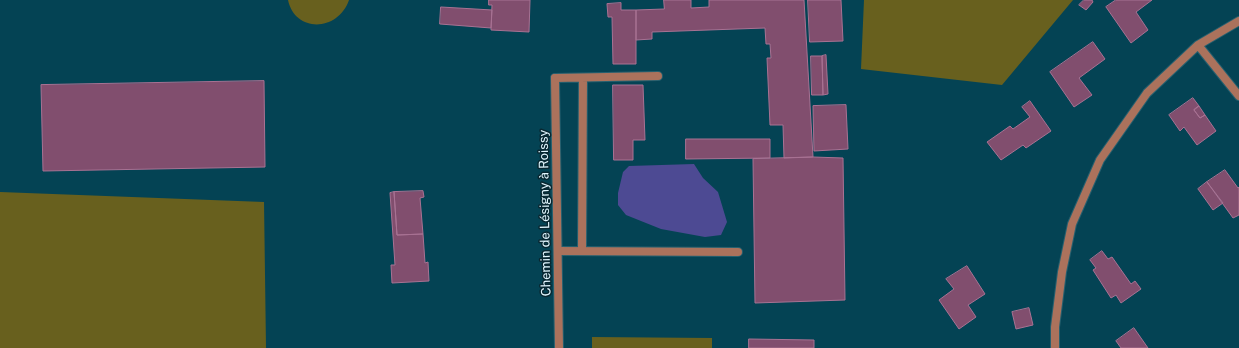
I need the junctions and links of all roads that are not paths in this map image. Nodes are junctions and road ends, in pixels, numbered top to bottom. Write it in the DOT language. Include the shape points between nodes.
graph roads {
  1 [pos="1239,21"];
  2 [pos="1198,45"];
  3 [pos="658,76"];
  4 [pos="583,78"];
  5 [pos="1239,96"];
  6 [pos="558,251"];
  7 [pos="582,251"];
  8 [pos="738,252"];
  9 [pos="559,348"];
  10 [pos="1055,348"];
  1 -- 2 [label="street"];
  2 -- 5 [label="street"];
  2 -- 10 [label="street" via="1146,94 1100,160 1072,224 1062,272"];
  3 -- 4 [label="street"];
  4 -- 6 [label="street, Chemin de Lésigny à Roissy" via="555,78"];
  4 -- 7 [label="street"];
  6 -- 7 [label="street"];
  6 -- 9 [label="street, Chemin de Lésigny à Roissy"];
  7 -- 8 [label="street"];
}
